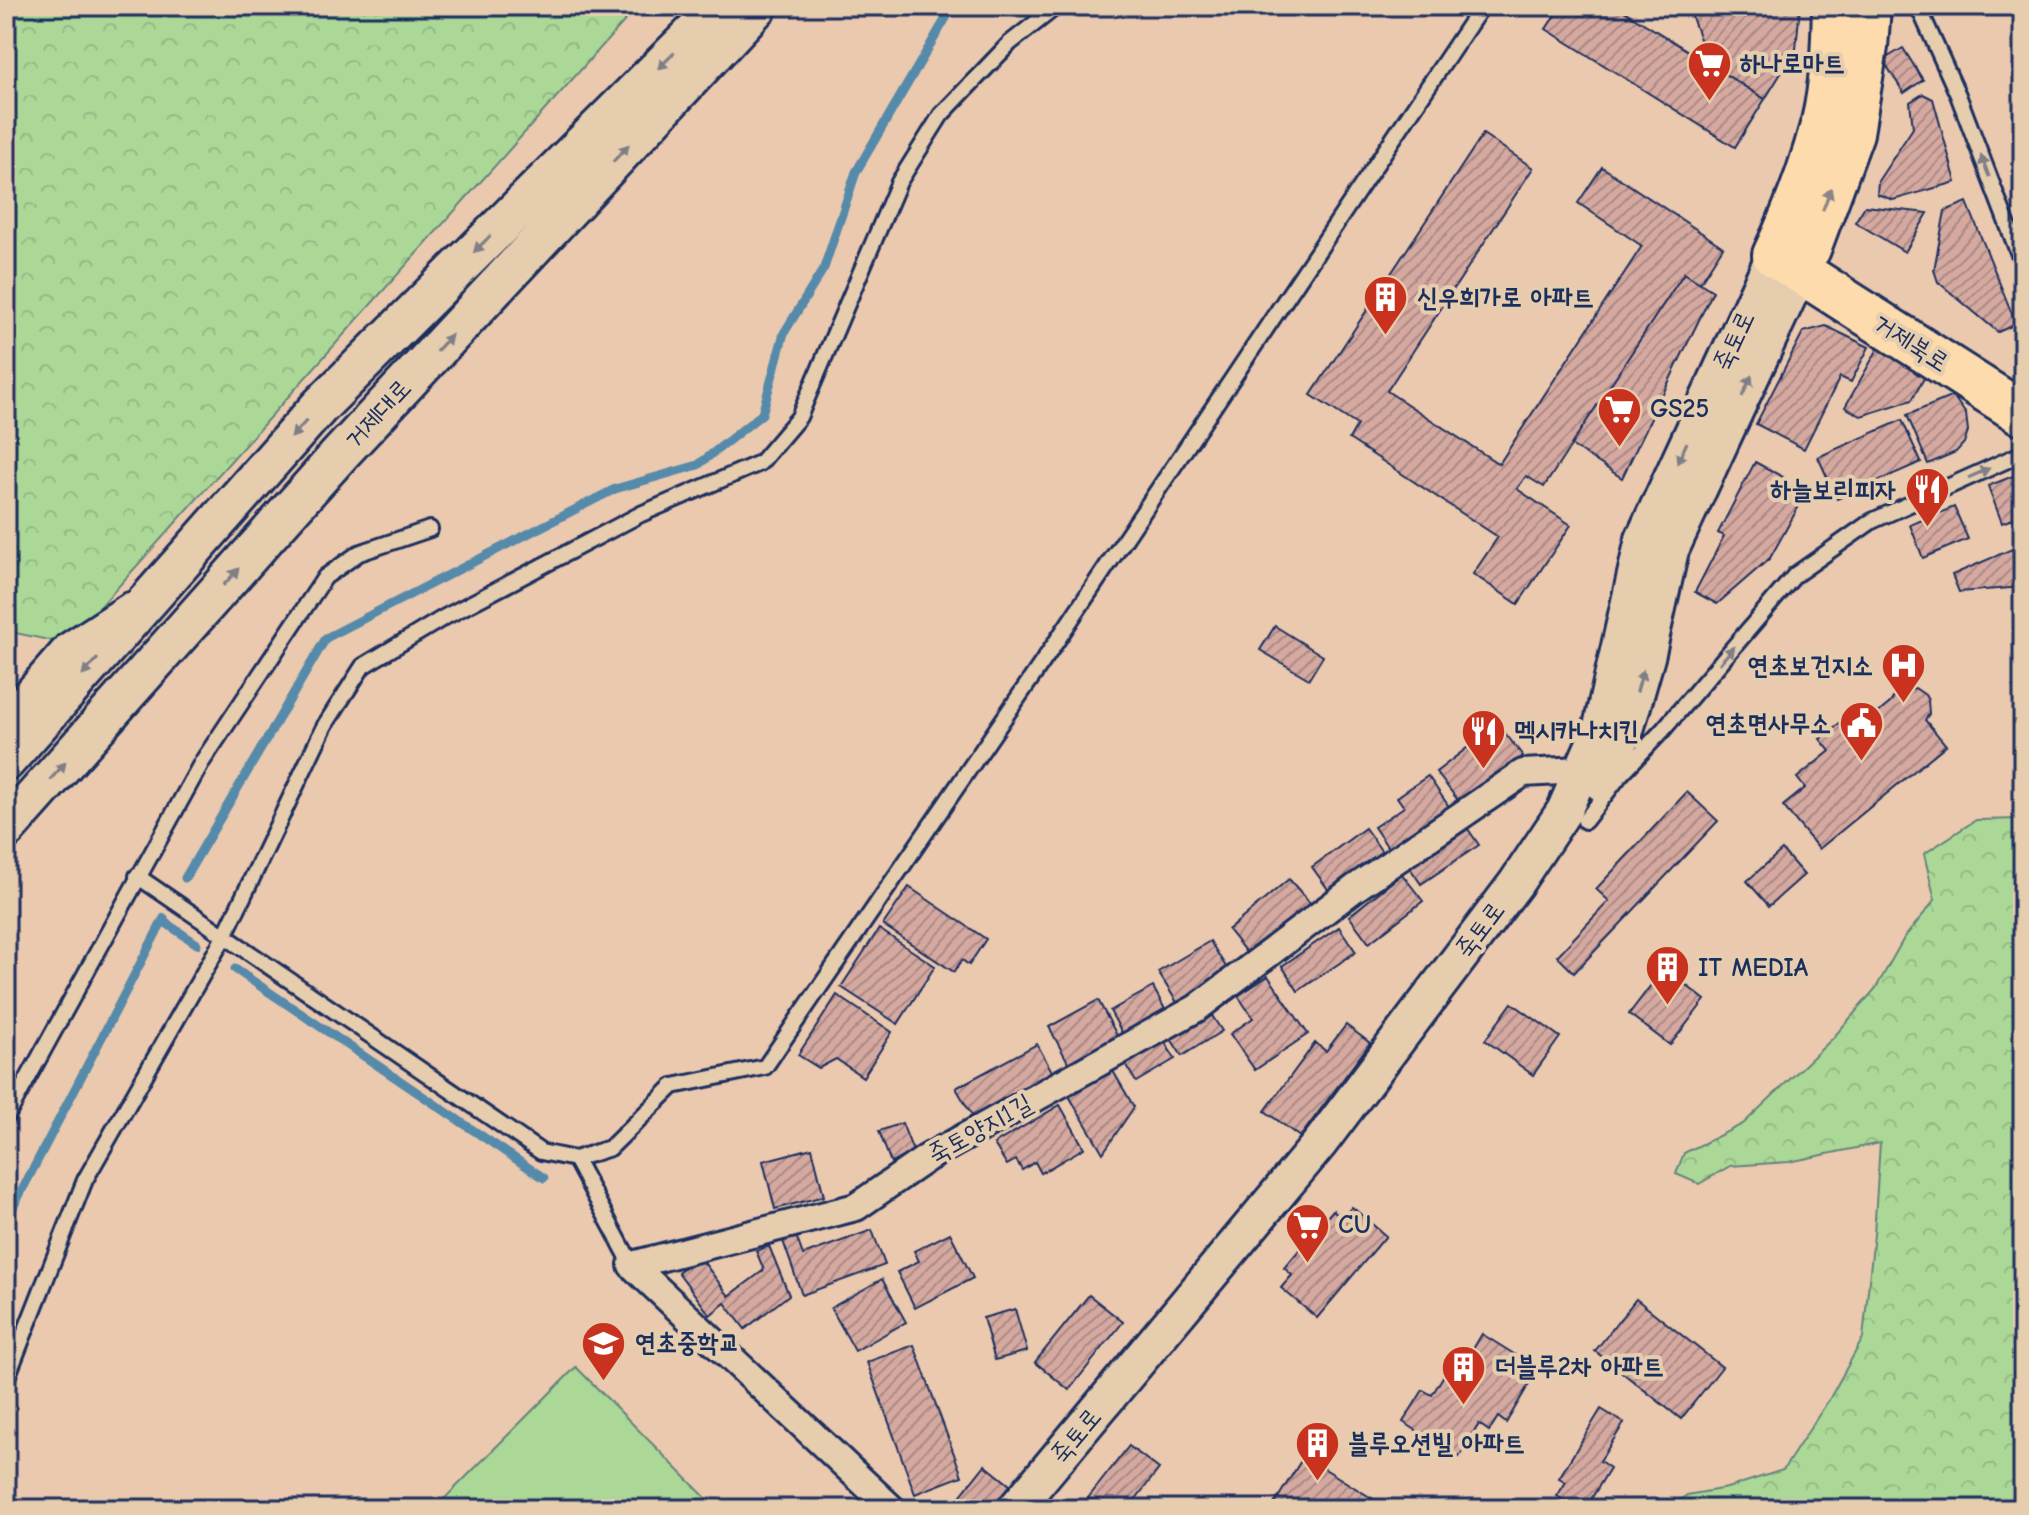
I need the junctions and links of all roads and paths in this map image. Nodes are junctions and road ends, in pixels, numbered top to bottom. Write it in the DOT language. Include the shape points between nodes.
graph roads {
  1 [pos="721,6"];
  2 [pos="758,6"];
  3 [pos="1057,6"];
  4 [pos="1482,6"];
  5 [pos="1834,6"];
  6 [pos="1869,6"];
  7 [pos="1918,6"];
  8 [pos="1792,251"];
  9 [pos="2023,265"];
  10 [pos="2023,388"];
  11 [pos="2023,414"];
  12 [pos="2023,453"];
  13 [pos="430,529"];
  14 [pos="163,585"];
  15 [pos="6,717"];
  16 [pos="6,761"];
  17 [pos="1595,768"];
  18 [pos="1585,821"];
  19 [pos="6,829"];
  20 [pos="137,876"];
  21 [pos="224,937"];
  22 [pos="6,1118"];
  23 [pos="575,1159"];
  24 [pos="632,1265"];
  25 [pos="6,1380"];
  26 [pos="892,1509"];
  27 [pos="1015,1509"];
  28 [pos="1038,1509"];
  1 -- 14 [label="main road, 거제대로, one-way" via="319,407"];
  19 -- 2 [label="main road, 거제대로, one-way" via="340,454"];
  3 -- 21 [label="lane" via="1010,43 941,115 899,182 799,417 760,463 641,514 363,666 325,725"];
  4 -- 23 [label="lane" via="765,1067 673,1086 610,1148"];
  5 -- 8 [label="main road" via="1823,121"];
  8 -- 6 [label="main road, one-way" via="1852,133"];
  9 -- 7 [label="lane, one-way"];
  8 -- 10 [label="main road, 거제북로"];
  8 -- 11 [label="main road, 거제북로"];
  8 -- 17 [label="street, 죽토로" via="1671,550 1626,730"];
  18 -- 12 [label="lane, one-way" via="1795,575 1872,521"];
  13 -- 20 [label="lane" via="359,553 325,577 202,762"];
  14 -- 15 [label="street" via="67,647"];
  14 -- 16 [label="main road, 거제대로, one-way"];
  17 -- 18 [label="street, 죽토로"];
  17 -- 24 [label="street, 죽토양지1길" via="1523,773 1355,888 1197,1008 927,1158 856,1207"];
  17 -- 27 [label="street, 죽토로" via="1516,883 1320,1143"];
  18 -- 28 [label="street, 죽토로" via="1532,899 1368,1110"];
  20 -- 21 [label="lane"];
  20 -- 22 [label="lane"];
  21 -- 23 [label="lane" via="541,1152"];
  21 -- 25 [label="lane" via="85,1180"];
  23 -- 24 [label="lane"];
  24 -- 26 [label="street"];
}
